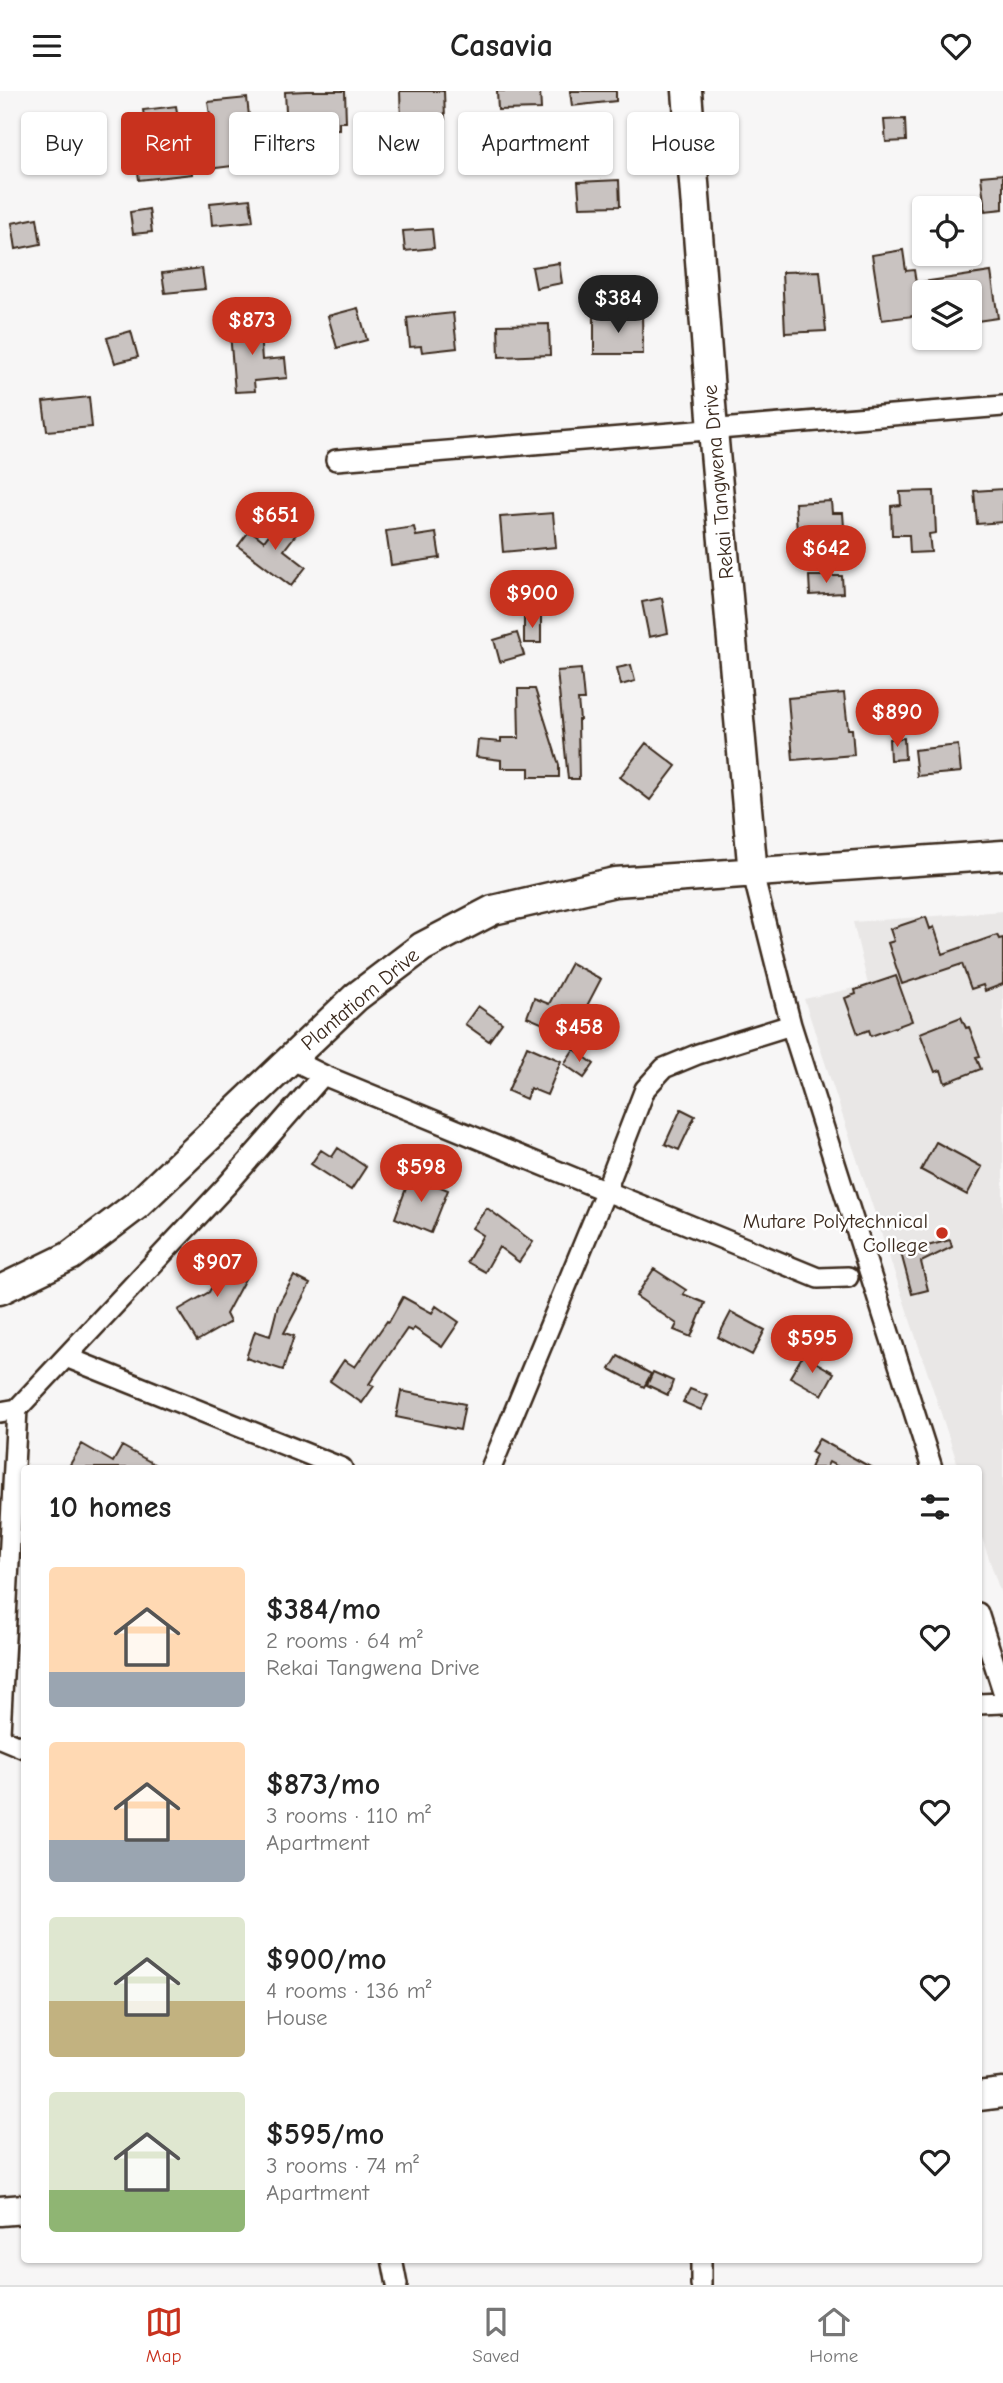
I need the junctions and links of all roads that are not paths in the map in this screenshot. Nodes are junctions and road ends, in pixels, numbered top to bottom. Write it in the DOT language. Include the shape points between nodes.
graph roads {
  1 [pos="687,91"];
  2 [pos="1003,406"];
  3 [pos="713,430"];
  4 [pos="336,460"];
  5 [pos="1003,855"];
  6 [pos="753,874"];
  7 [pos="791,1025"];
  8 [pos="289,1059"];
  9 [pos="323,1075"];
  10 [pos="606,1190"];
  11 [pos="848,1277"];
  12 [pos="0,1290"];
  13 [pos="66,1357"];
  14 [pos="9,1410"];
  15 [pos="335,1465"];
  16 [pos="492,1465"];
  17 [pos="931,1465"];
  18 [pos="982,1625"];
  19 [pos="1003,1691"];
  20 [pos="1003,1703"];
  21 [pos="982,1704"];
  22 [pos="0,1733"];
  23 [pos="0,1738"];
  24 [pos="21,1747"];
  25 [pos="1003,2093"];
  26 [pos="982,2096"];
  27 [pos="21,2209"];
  28 [pos="0,2211"];
  29 [pos="393,2263"];
  30 [pos="701,2263"];
  31 [pos="397,2285"];
  32 [pos="701,2285"];
  1 -- 3 [label="street, Rekai Tangwena Drive"];
  2 -- 3 [label="street"];
  3 -- 4 [label="street"];
  3 -- 6 [label="street, Rekai Tangwena Drive"];
  5 -- 6 [label="street, Plantatiom Drive"];
  6 -- 7 [label="street"];
  6 -- 8 [label="street, Plantatiom Drive" via="615,882 493,910 422,947 356,996"];
  7 -- 10 [label="street" via="664,1068 645,1089"];
  7 -- 17 [label="street"];
  8 -- 9 [label="street"];
  8 -- 12 [label="street, Plantatiom Drive" via="136,1205 70,1256"];
  9 -- 10 [label="street"];
  9 -- 13 [label="street"];
  10 -- 11 [label="street" via="818,1278"];
  10 -- 16 [label="street"];
  13 -- 14 [label="street"];
  13 -- 15 [label="street"];
  14 -- 22 [label="street"];
  18 -- 19 [label="street"];
  20 -- 21 [label="street"];
  23 -- 24 [label="street"];
  25 -- 26 [label="street"];
  27 -- 28 [label="street"];
  29 -- 31 [label="street"];
  30 -- 32 [label="street"];
}
